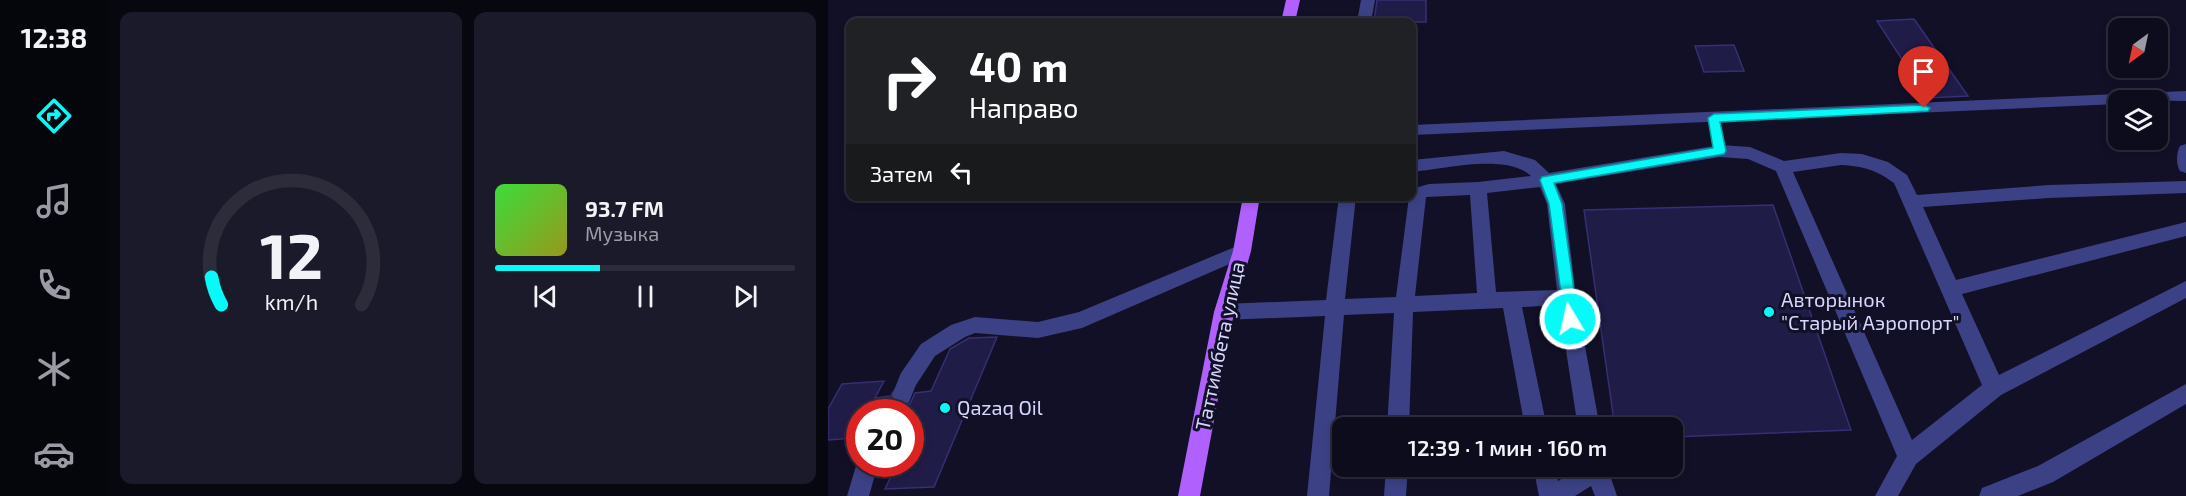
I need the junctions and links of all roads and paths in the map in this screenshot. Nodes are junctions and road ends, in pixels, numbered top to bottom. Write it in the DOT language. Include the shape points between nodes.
graph roads {
  1 [pos="1293,0"];
  2 [pos="1368,0"];
  3 [pos="1289,18"];
  4 [pos="1365,18"];
  5 [pos="2184,99"];
  6 [pos="1416,130"];
  7 [pos="1717,134"];
  8 [pos="1416,166"];
  9 [pos="1783,167"];
  10 [pos="1546,180"];
  11 [pos="1478,188"];
  12 [pos="2186,188"];
  13 [pos="1251,201"];
  14 [pos="1347,201"];
  15 [pos="1912,202"];
  16 [pos="2186,229"];
  17 [pos="1242,251"];
  18 [pos="1950,289"];
  19 [pos="2186,289"];
  20 [pos="1566,297"];
  21 [pos="1511,299"];
  22 [pos="1487,300"];
  23 [pos="1404,304"];
  24 [pos="1335,307"];
  25 [pos="1224,312"];
  26 [pos="1994,388"];
  27 [pos="2186,393"];
  28 [pos="902,395"];
  29 [pos="1399,417"];
  30 [pos="1534,417"];
  31 [pos="1587,417"];
  32 [pos="1908,457"];
  33 [pos="863,477"];
  34 [pos="1396,477"];
  35 [pos="1546,477"];
  36 [pos="1583,477"];
  37 [pos="1599,477"];
  38 [pos="858,496"];
  39 [pos="1189,496"];
  40 [pos="1318,496"];
  41 [pos="1395,496"];
  42 [pos="1550,496"];
  43 [pos="1555,496"];
  44 [pos="1606,496"];
  45 [pos="1886,496"];
  46 [pos="1990,496"];
  1 -- 3 [label="main road"];
  2 -- 4 [label="lane"];
  5 -- 7 [label="lane"];
  6 -- 7 [label="lane"];
  7 -- 9 [label="lane"];
  7 -- 10 [label="lane"];
  8 -- 10 [label="lane" via="1504,157 1529,164"];
  9 -- 15 [label="lane" via="1862,160 1882,166 1901,179"];
  9 -- 32 [label="lane"];
  10 -- 11 [label="lane"];
  10 -- 20 [label="lane" via="1556,204"];
  11 -- 22 [label="lane"];
  11 -- 23 [label="lane" via="1421,192"];
  12 -- 15 [label="lane" via="2092,188"];
  13 -- 17 [label="main road, Таттимбета улица"];
  14 -- 24 [label="lane"];
  15 -- 18 [label="lane"];
  16 -- 18 [label="lane"];
  17 -- 25 [label="main road, Таттимбета улица"];
  17 -- 28 [label="lane" via="1082,320 1038,330 975,325 958,331 928,350"];
  18 -- 26 [label="lane"];
  19 -- 26 [label="lane"];
  20 -- 21 [label="lane"];
  20 -- 31 [label="lane"];
  21 -- 22 [label="lane"];
  21 -- 30 [label="lane"];
  22 -- 23 [label="lane"];
  23 -- 24 [label="lane"];
  23 -- 29 [label="lane"];
  24 -- 25 [label="lane"];
  24 -- 40 [label="lane"];
  25 -- 39 [label="main road, Таттимбета улица"];
  26 -- 32 [label="lane"];
  27 -- 46 [label="lane" via="2045,474"];
  32 -- 45 [label="lane"];
  33 -- 38 [label="lane"];
  34 -- 41 [label="lane"];
  35 -- 42 [label="lane"];
  36 -- 43 [label="lane"];
  37 -- 44 [label="lane"];
}
